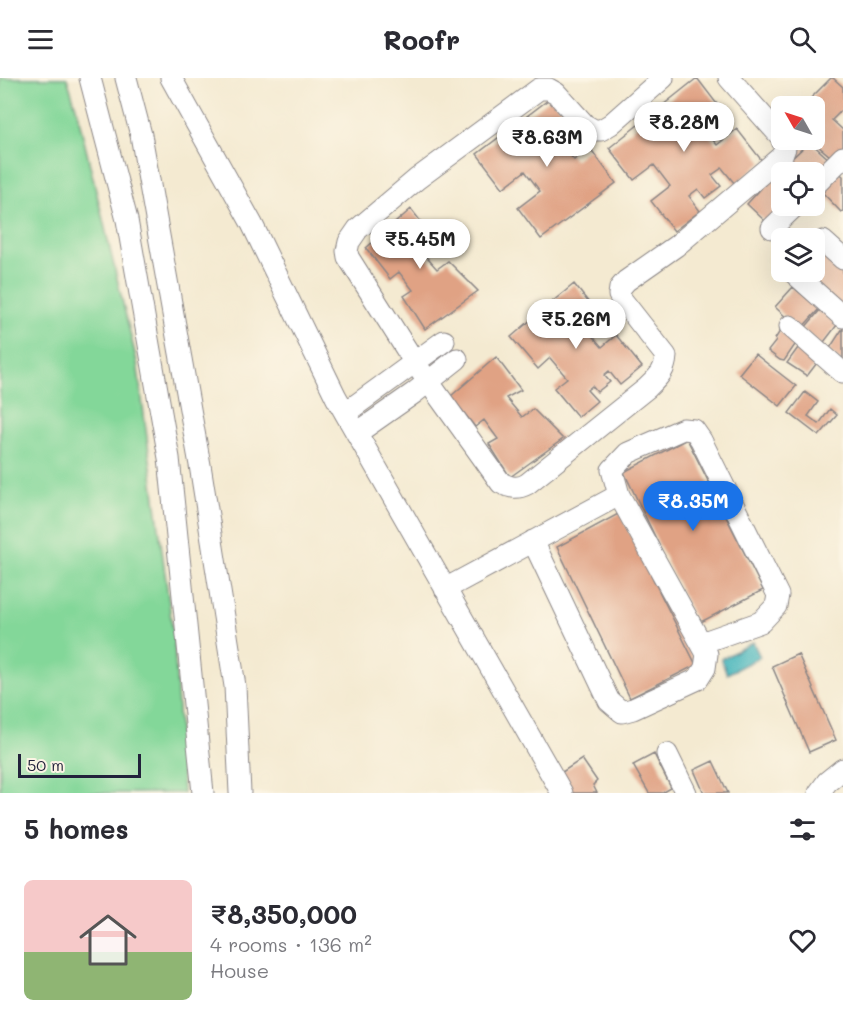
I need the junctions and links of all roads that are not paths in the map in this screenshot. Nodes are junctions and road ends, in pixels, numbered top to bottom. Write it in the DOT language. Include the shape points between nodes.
graph roads {
  1 [pos="90,78"];
  2 [pos="126,78"];
  3 [pos="171,78"];
  4 [pos="663,78"];
  5 [pos="739,83"];
  6 [pos="771,117"];
  7 [pos="771,125"];
  8 [pos="784,150"];
  9 [pos="843,157"];
  10 [pos="825,175"];
  11 [pos="784,216"];
  12 [pos="771,228"];
  13 [pos="825,243"];
  14 [pos="843,259"];
  15 [pos="804,282"];
  16 [pos="843,317"];
  17 [pos="790,326"];
  18 [pos="444,341"];
  19 [pos="457,359"];
  20 [pos="415,363"];
  21 [pos="843,371"];
  22 [pos="429,381"];
  23 [pos="843,381"];
  24 [pos="345,413"];
  25 [pos="357,433"];
  26 [pos="620,495"];
  27 [pos="533,541"];
  28 [pos="446,589"];
  29 [pos="701,643"];
  30 [pos="667,754"];
  31 [pos="843,769"];
  32 [pos="203,793"];
  33 [pos="240,793"];
  34 [pos="562,793"];
  35 [pos="686,793"];
  36 [pos="819,793"];
  1 -- 32 [label="street" via="127,220 169,458"];
  2 -- 33 [label="street" via="141,135 203,489 234,686"];
  3 -- 24 [label="street" via="252,224"];
  4 -- 20 [label="street" via="601,130 585,125 556,93 539,89 417,179 358,229 350,242 348,257"];
  5 -- 6 [label="street"];
  5 -- 7 [label="street"];
  8 -- 22 [label="street" via="676,246 620,288 621,300 666,356 666,366 647,388 527,484 516,488 501,483"];
  9 -- 10 [label="street"];
  11 -- 12 [label="street"];
  13 -- 14 [label="street"];
  15 -- 16 [label="street"];
  17 -- 21 [label="street"];
  18 -- 20 [label="street"];
  19 -- 22 [label="street"];
  20 -- 22 [label="street"];
  20 -- 24 [label="street"];
  21 -- 23 [label="street"];
  22 -- 25 [label="street"];
  24 -- 25 [label="street"];
  25 -- 28 [label="street"];
  26 -- 27 [label="street"];
  26 -- 29 [label="street"];
  26 -- 29 [label="street" via="612,470 628,453 683,429 694,430 778,595 776,606 761,622"];
  27 -- 28 [label="street"];
  27 -- 29 [label="street" via="609,701 622,712 698,679 707,654"];
  28 -- 34 [label="street"];
  30 -- 35 [label="street"];
  31 -- 36 [label="street"];
}
